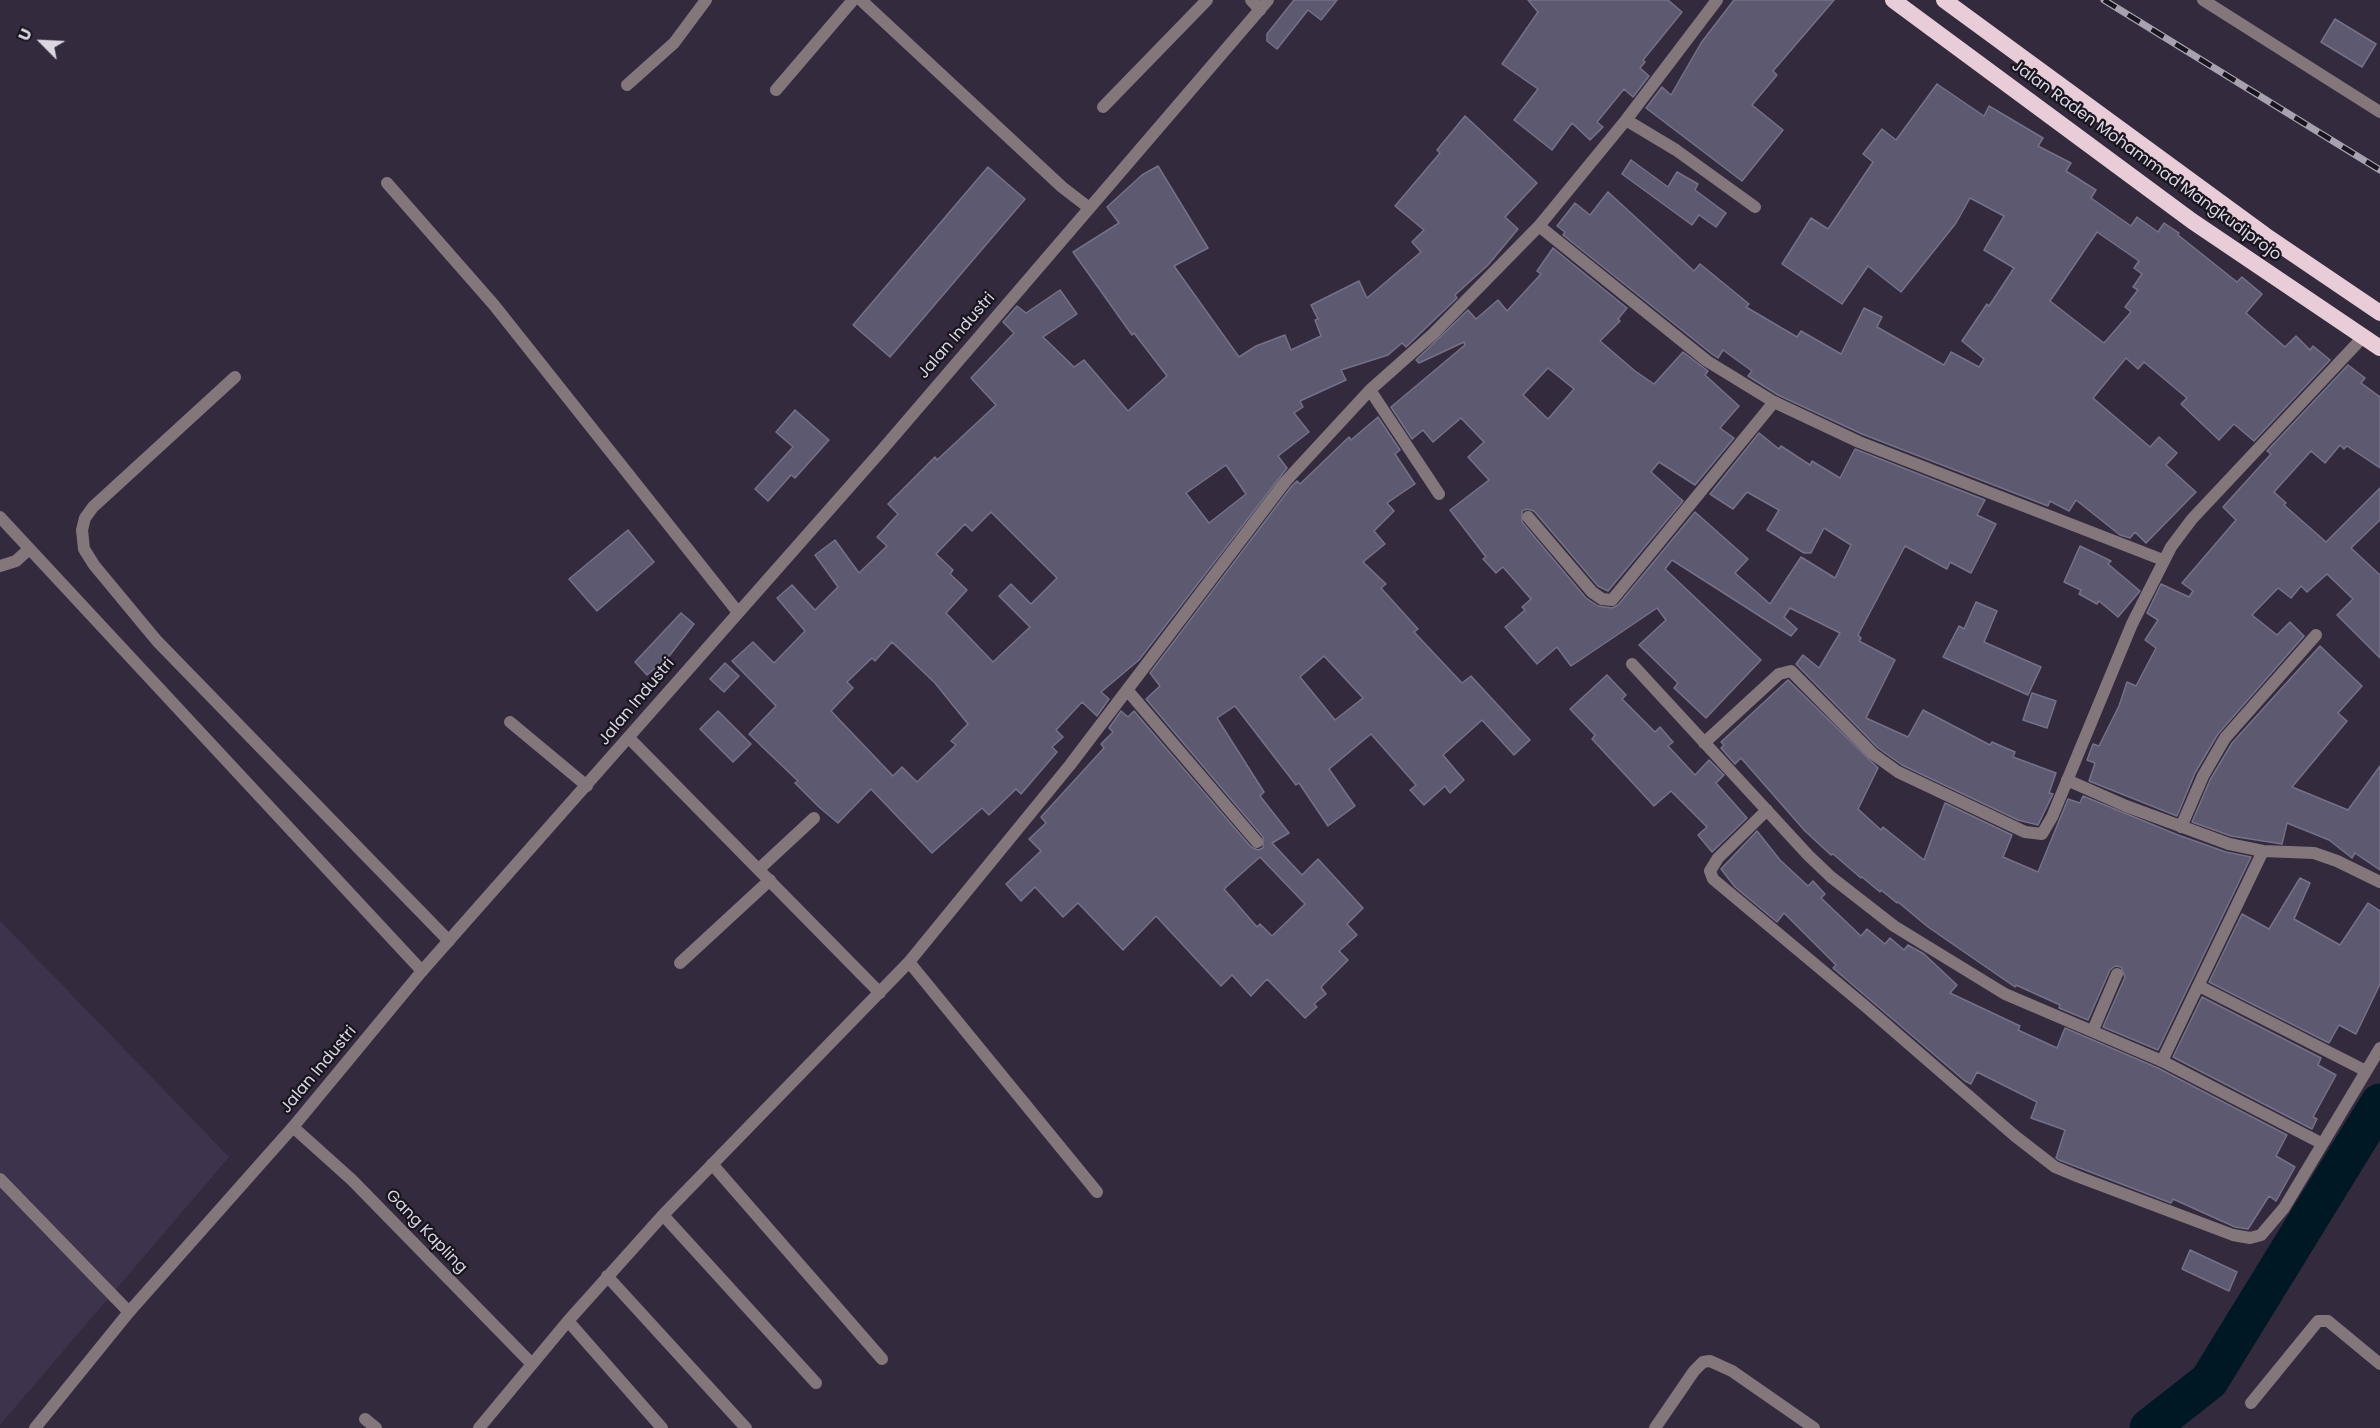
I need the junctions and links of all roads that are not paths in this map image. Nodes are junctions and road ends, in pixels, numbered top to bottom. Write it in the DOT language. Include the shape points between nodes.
graph roads {
  1 [pos="706,0"];
  2 [pos="853,0"];
  3 [pos="861,0"];
  4 [pos="1207,0"];
  5 [pos="1251,0"];
  6 [pos="1717,0"];
  7 [pos="1893,0"];
  8 [pos="1944,0"];
  9 [pos="2203,0"];
  10 [pos="1264,5"];
  11 [pos="627,86"];
  12 [pos="776,90"];
  13 [pos="1103,107"];
  14 [pos="2380,112"];
  15 [pos="1626,120"];
  16 [pos="387,183"];
  17 [pos="2212,197"];
  18 [pos="1088,207"];
  19 [pos="1755,207"];
  20 [pos="2192,221"];
  21 [pos="1539,226"];
  22 [pos="2265,235"];
  23 [pos="2249,260"];
  24 [pos="2380,313"];
  25 [pos="2364,336"];
  26 [pos="2380,348"];
  27 [pos="235,377"];
  28 [pos="1370,390"];
  29 [pos="1774,402"];
  30 [pos="1439,494"];
  31 [pos="0,517"];
  32 [pos="1528,517"];
  33 [pos="28,550"];
  34 [pos="2163,560"];
  35 [pos="0,566"];
  36 [pos="737,611"];
  37 [pos="2316,635"];
  38 [pos="1632,664"];
  39 [pos="1128,691"];
  40 [pos="510,722"];
  41 [pos="629,738"];
  42 [pos="1704,743"];
  43 [pos="2067,780"];
  44 [pos="587,786"];
  45 [pos="1767,810"];
  46 [pos="814,818"];
  47 [pos="2181,827"];
  48 [pos="1257,842"];
  49 [pos="2263,851"];
  50 [pos="759,869"];
  51 [pos="770,880"];
  52 [pos="2380,882"];
  53 [pos="449,941"];
  54 [pos="909,962"];
  55 [pos="680,963"];
  56 [pos="422,971"];
  57 [pos="2117,974"];
  58 [pos="2199,986"];
  59 [pos="880,993"];
  60 [pos="2093,1030"];
  61 [pos="2380,1048"];
  62 [pos="2162,1061"];
  63 [pos="2366,1071"];
  64 [pos="293,1127"];
  65 [pos="2321,1143"];
  66 [pos="712,1164"];
  67 [pos="0,1179"];
  68 [pos="1097,1192"];
  69 [pos="663,1215"];
  70 [pos="607,1276"];
  71 [pos="129,1312"];
  72 [pos="568,1321"];
  73 [pos="882,1359"];
  74 [pos="531,1363"];
  75 [pos="2380,1364"];
  76 [pos="816,1383"];
  77 [pos="2251,1403"];
  78 [pos="365,1419"];
  79 [pos="38,1427"];
  80 [pos="376,1428"];
  81 [pos="479,1428"];
  82 [pos="662,1428"];
  83 [pos="746,1428"];
  84 [pos="1655,1428"];
  85 [pos="1814,1428"];
  1 -- 11 [label="street" via="674,43"];
  2 -- 12 [label="street"];
  3 -- 18 [label="street"];
  4 -- 13 [label="street"];
  5 -- 10 [label="street"];
  6 -- 15 [label="street"];
  7 -- 20 [label="highway, Jalan Raden Mohammad Mangkudiprojo"];
  8 -- 17 [label="highway, Jalan Raden Mohammad Mangkudiprojo"];
  9 -- 14 [label="street"];
  10 -- 18 [label="street, Jalan Industri"];
  15 -- 19 [label="street" via="1676,150"];
  15 -- 21 [label="street"];
  16 -- 36 [label="street" via="494,305"];
  17 -- 20 [label="highway" via="2206,215"];
  17 -- 22 [label="highway, Jalan Raden Mohammad Mangkudiprojo"];
  18 -- 36 [label="street, Jalan Industri" via="882,450"];
  20 -- 23 [label="highway, Jalan Raden Mohammad Mangkudiprojo"];
  21 -- 28 [label="street" via="1433,334"];
  21 -- 29 [label="street" via="1698,353"];
  22 -- 23 [label="highway" via="2246,243 2244,250"];
  22 -- 24 [label="highway, Jalan Raden Mohammad Mangkudiprojo"];
  23 -- 25 [label="highway, Jalan Raden Mohammad Mangkudiprojo"];
  25 -- 26 [label="highway, Jalan Raden Mohammad Mangkudiprojo"];
  25 -- 34 [label="street" via="2192,519"];
  27 -- 53 [label="street" via="93,507 82,530 84,549 157,641"];
  28 -- 30 [label="street"];
  28 -- 39 [label="street" via="1286,482"];
  29 -- 32 [label="street" via="1612,600 1592,592"];
  29 -- 34 [label="street" via="1869,446"];
  31 -- 33 [label="street"];
  33 -- 35 [label="street" via="16,561"];
  33 -- 56 [label="street"];
  34 -- 43 [label="street"];
  36 -- 41 [label="street, Jalan Industri"];
  37 -- 47 [label="street" via="2225,738"];
  38 -- 42 [label="street"];
  39 -- 48 [label="street"];
  39 -- 54 [label="street"];
  40 -- 44 [label="street"];
  41 -- 44 [label="street, Jalan Industri"];
  41 -- 50 [label="street"];
  42 -- 43 [label="street" via="1779,674 1788,671 1884,763 2025,832 2037,835 2046,830"];
  42 -- 45 [label="street"];
  43 -- 47 [label="street"];
  44 -- 53 [label="street, Jalan Industri"];
  45 -- 60 [label="street" via="1831,877 1894,926 2005,994"];
  45 -- 65 [label="street" via="1718,858 1710,872 1713,879 2055,1167 2250,1238 2261,1235 2273,1224"];
  46 -- 50 [label="street"];
  47 -- 49 [label="street"];
  49 -- 52 [label="street" via="2314,853"];
  49 -- 58 [label="street"];
  50 -- 51 [label="street"];
  51 -- 55 [label="street"];
  51 -- 59 [label="street"];
  53 -- 56 [label="street, Jalan Industri"];
  54 -- 59 [label="street"];
  54 -- 68 [label="street"];
  56 -- 64 [label="street, Jalan Industri"];
  57 -- 60 [label="street"];
  58 -- 62 [label="street"];
  58 -- 63 [label="street"];
  59 -- 66 [label="street"];
  60 -- 62 [label="street"];
  61 -- 63 [label="street"];
  62 -- 65 [label="street"];
  63 -- 65 [label="street"];
  64 -- 71 [label="street, Jalan Industri"];
  64 -- 74 [label="street, Gang Kapling" via="352,1180"];
  66 -- 69 [label="street"];
  66 -- 73 [label="street"];
  67 -- 71 [label="street"];
  69 -- 70 [label="street"];
  69 -- 76 [label="street"];
  70 -- 72 [label="street"];
  70 -- 83 [label="street"];
  71 -- 79 [label="street, Jalan Industri"];
  72 -- 74 [label="street"];
  72 -- 82 [label="street"];
  74 -- 81 [label="street"];
  75 -- 77 [label="street" via="2328,1321 2318,1321"];
  78 -- 80 [label="street"];
  84 -- 85 [label="street" via="1694,1371 1710,1360"];
}
